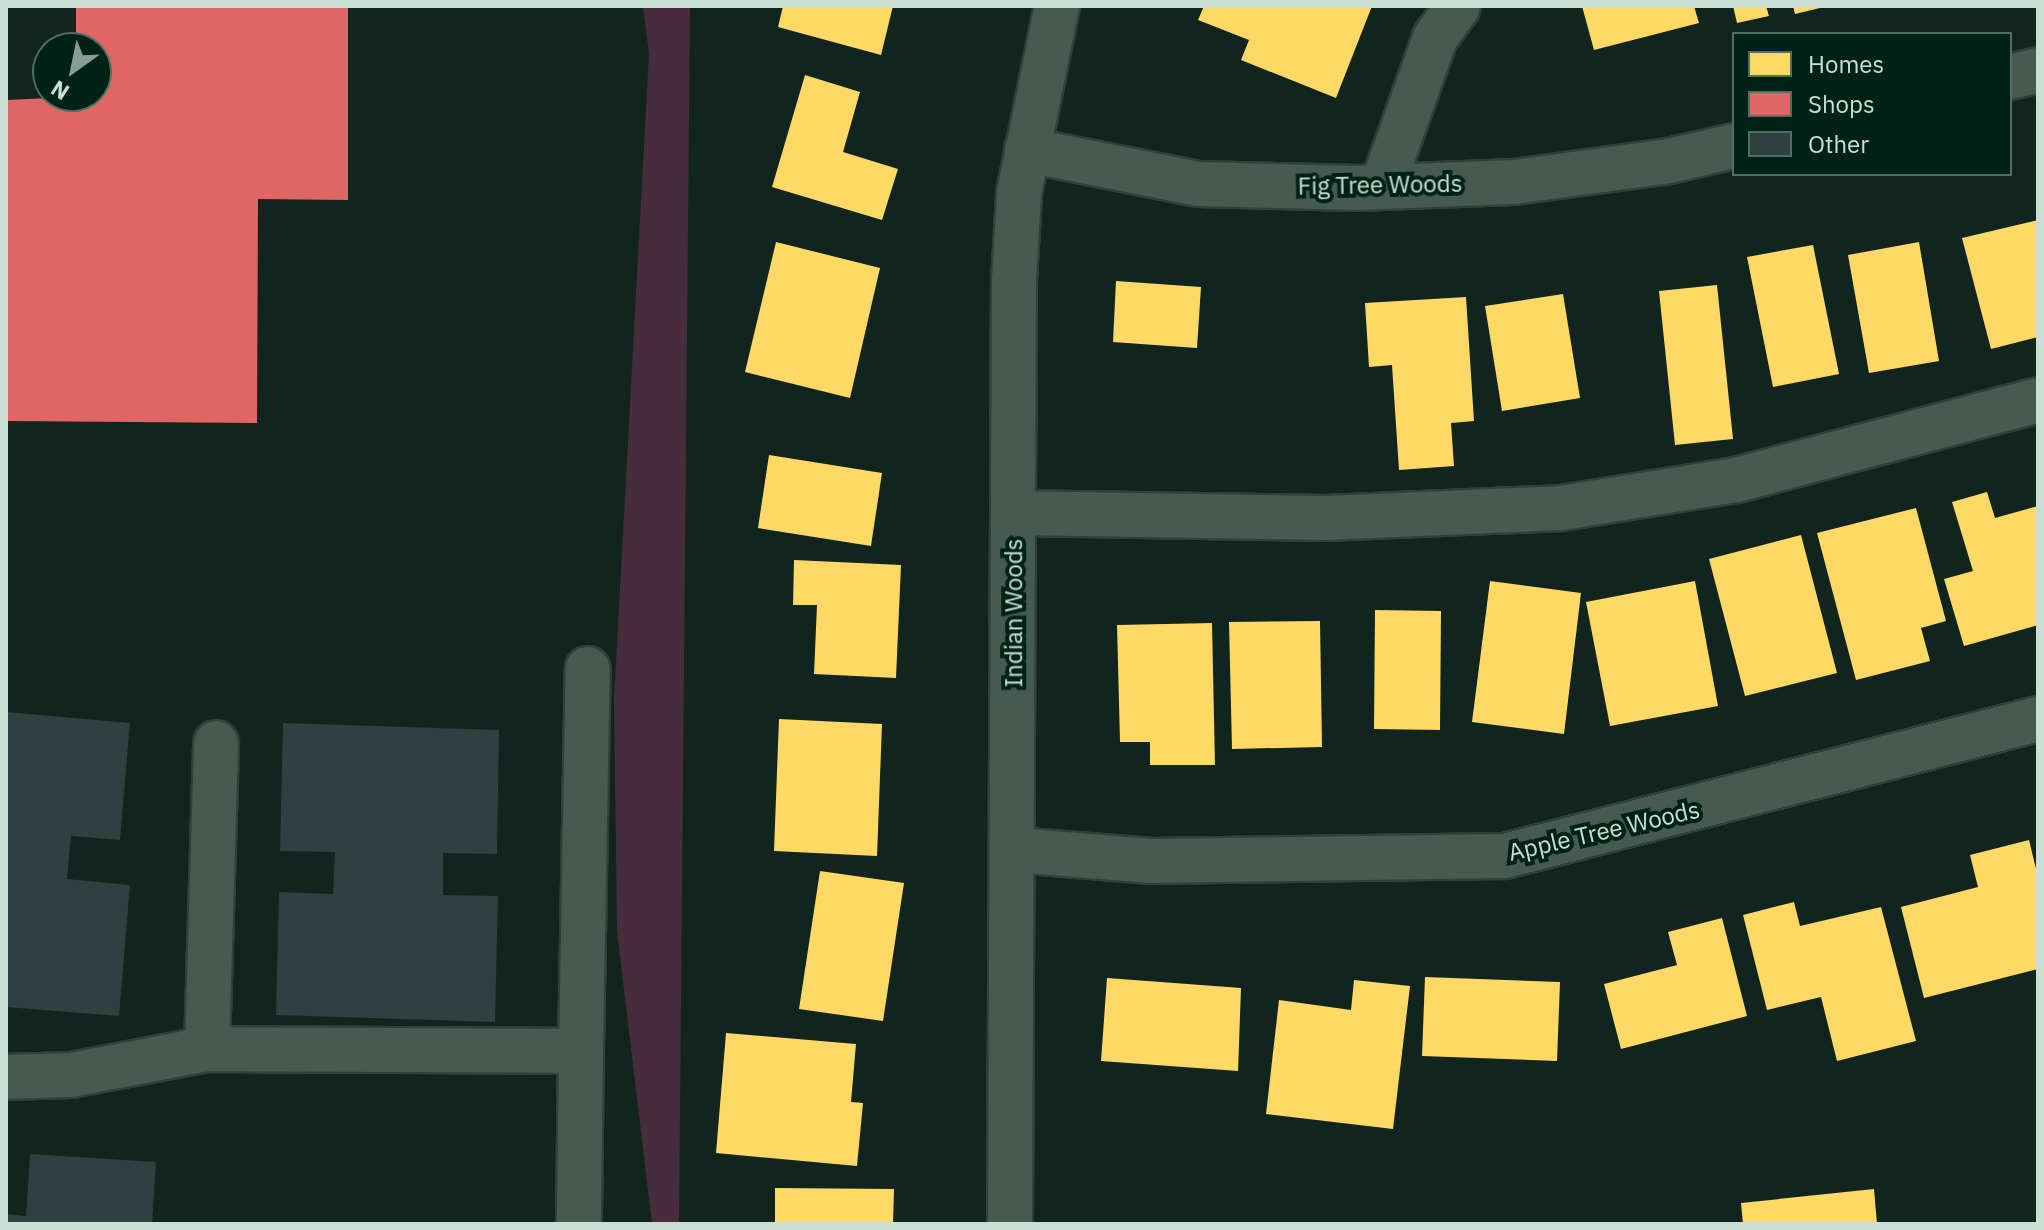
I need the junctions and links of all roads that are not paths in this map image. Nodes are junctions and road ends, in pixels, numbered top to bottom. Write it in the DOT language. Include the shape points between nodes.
graph roads {
  1 [pos="1057,6"];
  2 [pos="1458,6"];
  3 [pos="2038,70"];
  4 [pos="2012,76"];
  5 [pos="1732,146"];
  6 [pos="1027,150"];
  7 [pos="1382,187"];
  8 [pos="2038,400"];
  9 [pos="1014,513"];
  10 [pos="588,669"];
  11 [pos="2038,719"];
  12 [pos="216,743"];
  13 [pos="1015,850"];
  14 [pos="207,1049"];
  15 [pos="581,1051"];
  16 [pos="6,1077"];
  17 [pos="579,1224"];
  18 [pos="1010,1224"];
  1 -- 6 [label="street, Indian Woods"];
  2 -- 7 [label="street" via="1435,38"];
  3 -- 4 [label="street"];
  5 -- 7 [label="street, Fig Tree Woods" via="1669,161 1514,182"];
  6 -- 7 [label="street, Fig Tree Woods" via="1198,184"];
  6 -- 9 [label="street, Indian Woods" via="1014,281"];
  8 -- 9 [label="street" via="1736,480 1561,508 1325,518"];
  9 -- 13 [label="street, Indian Woods"];
  10 -- 15 [label="street"];
  11 -- 13 [label="street, Apple Tree Woods" via="1505,856 1152,861"];
  12 -- 14 [label="street"];
  13 -- 18 [label="street, Indian Woods"];
  14 -- 15 [label="street"];
  14 -- 16 [label="street" via="71,1075"];
  15 -- 17 [label="street"];
}
